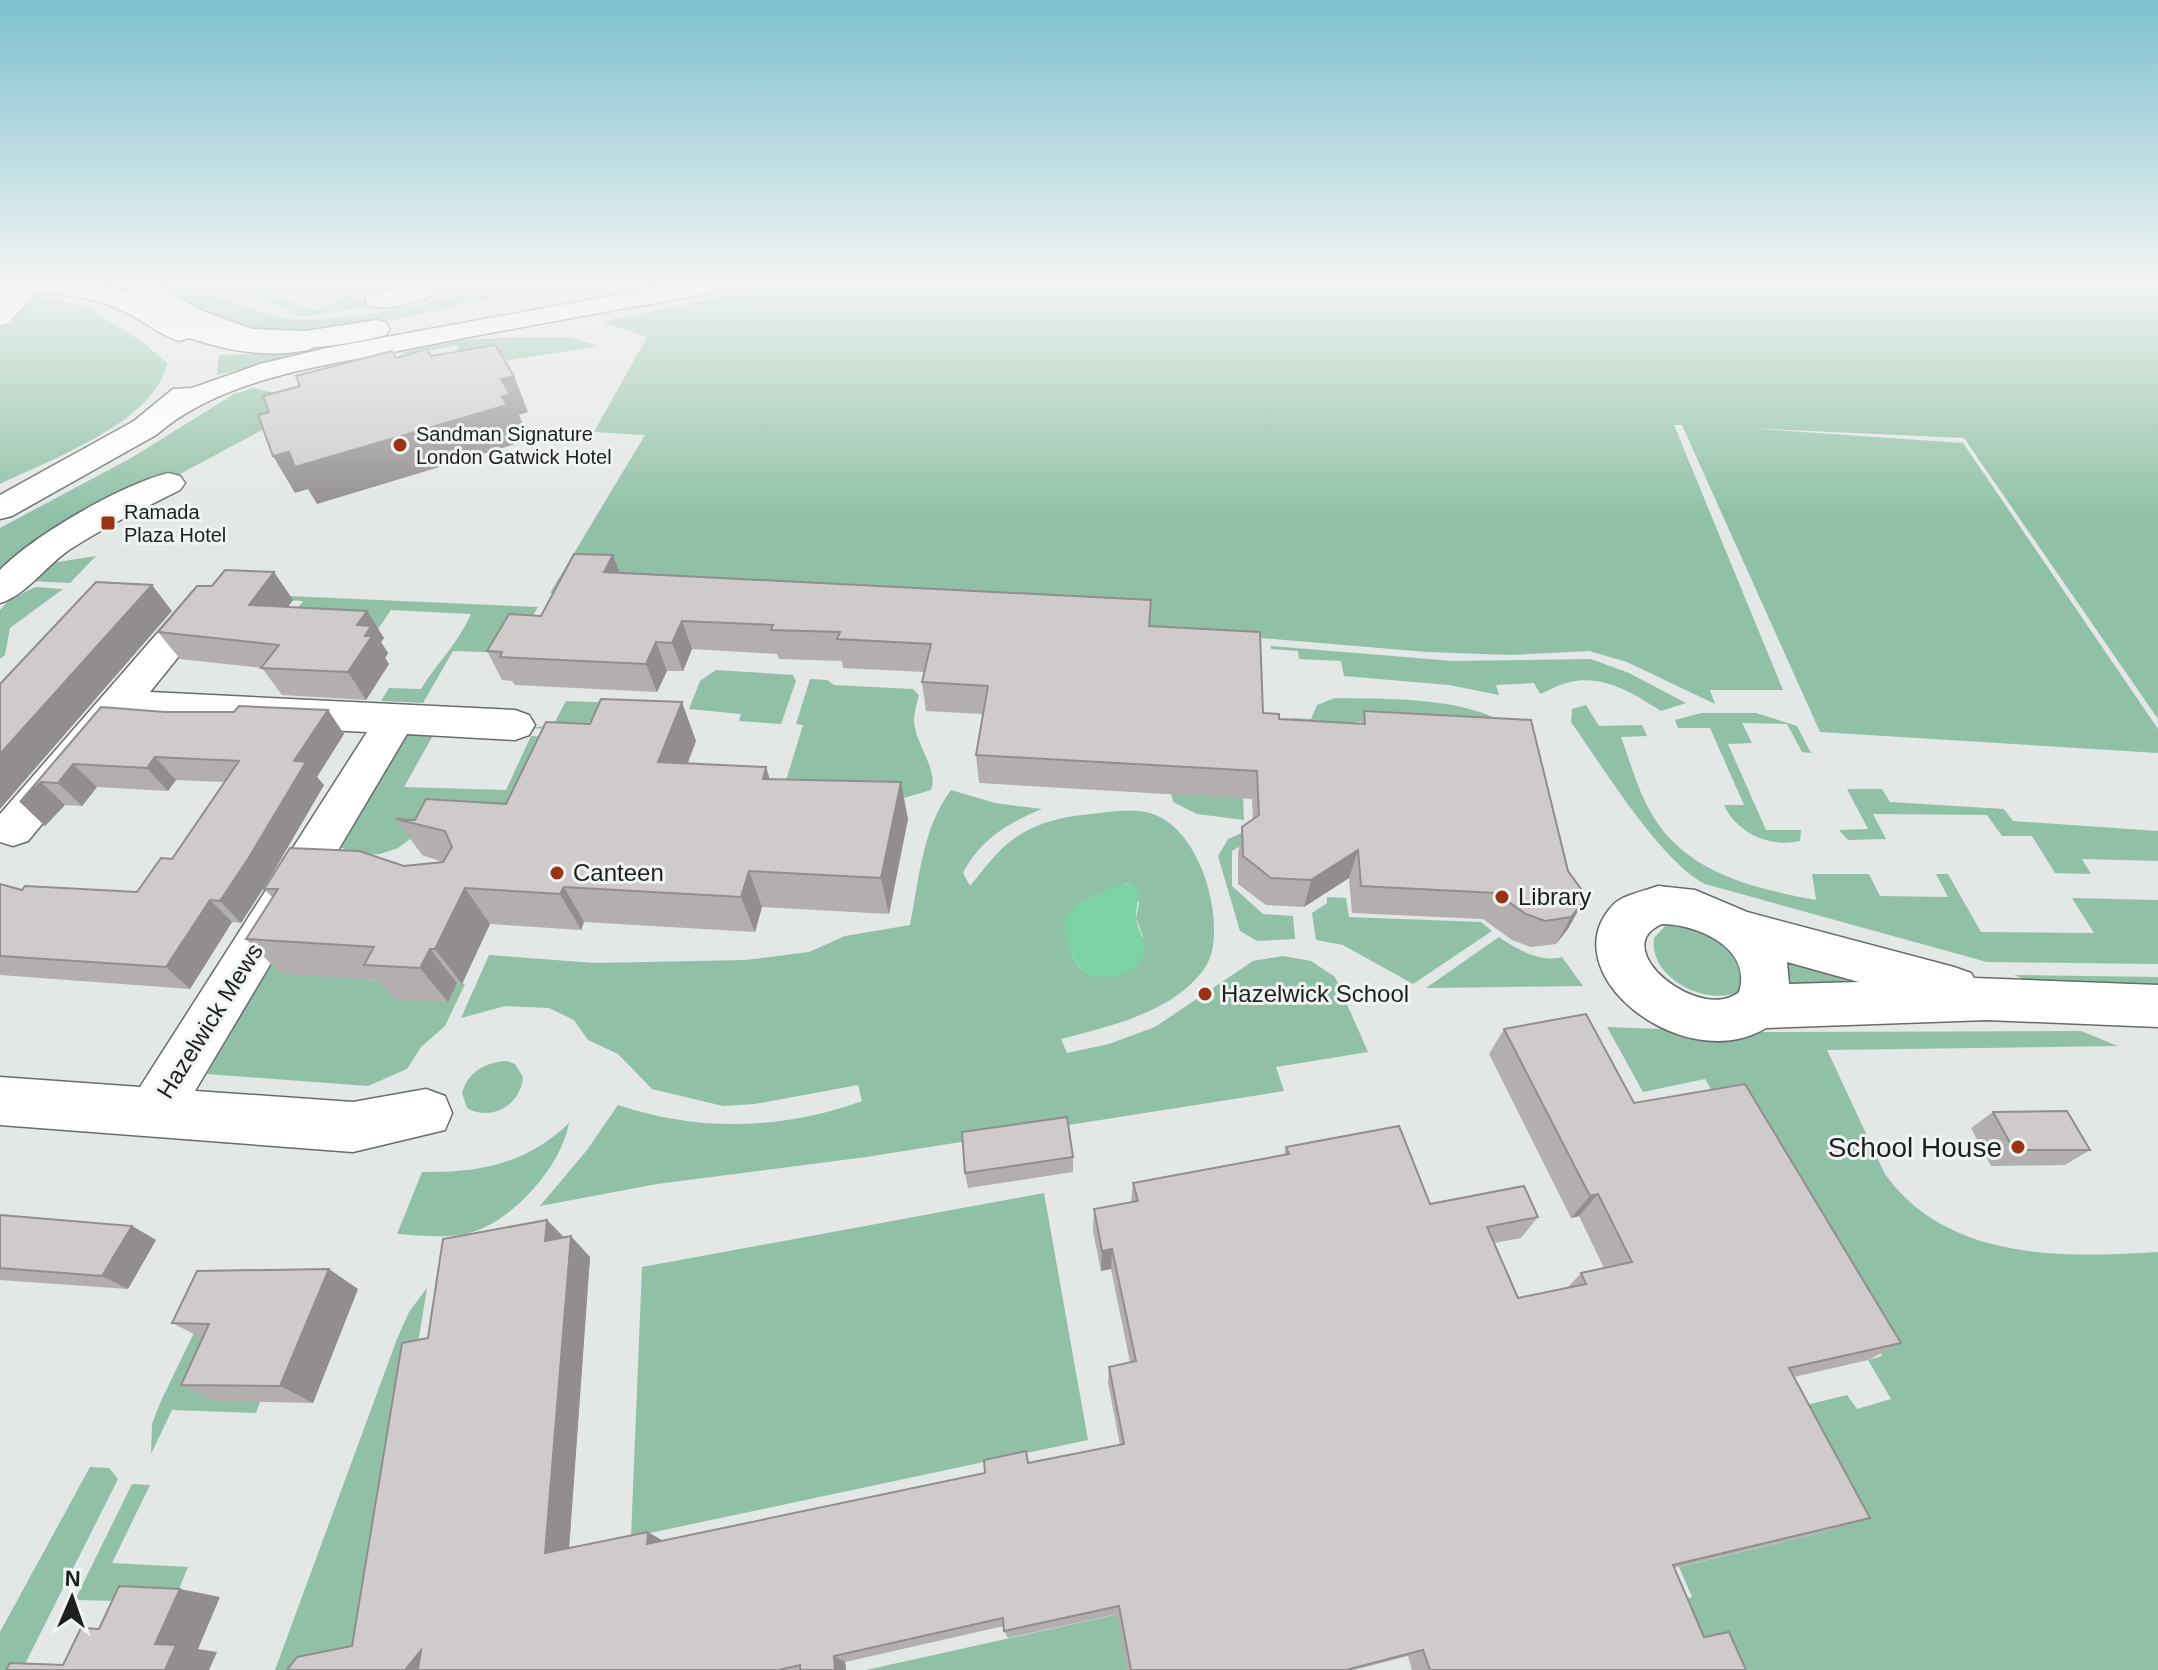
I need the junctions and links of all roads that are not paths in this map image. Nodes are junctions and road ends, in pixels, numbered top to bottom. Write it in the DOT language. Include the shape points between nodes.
graph roads {
  1 [pos="195,359"];
  2 [pos="320,359"];
  3 [pos="164,415"];
  4 [pos="168,483"];
  5 [pos="0,509"];
  6 [pos="0,591"];
  7 [pos="211,594"];
  8 [pos="119,705"];
  9 [pos="396,719"];
  10 [pos="515,725"];
  11 [pos="13,829"];
  12 [pos="309,862"];
  13 [pos="359,864"];
  14 [pos="1733,927"];
  15 [pos="1987,999"];
  16 [pos="2158,1006"];
  17 [pos="1756,1007"];
  18 [pos="0,1101"];
  19 [pos="155,1110"];
  20 [pos="426,1113"];
  1 -- 3 [label="street" via="187,391"];
  2 -- 3 [label="street" via="210,388"];
  3 -- 5 [label="street"];
  4 -- 6 [label="street" via="64,538"];
  7 -- 8 [label="street"];
  8 -- 9 [label="street"];
  8 -- 11 [label="street"];
  9 -- 10 [label="street"];
  9 -- 12 [label="street, Hazelwick Mews"];
  12 -- 13 [label="street"];
  12 -- 19 [label="street, Hazelwick Mews"];
  14 -- 15 [label="street"];
  14 -- 17 [label="street" via="1754,947 1765,971 1764,993"];
  14 -- 17 [label="street" via="1696,908 1651,906 1628,921 1619,950 1636,985 1680,1015 1724,1022"];
  15 -- 16 [label="street"];
  15 -- 17 [label="street"];
  18 -- 19 [label="street"];
  19 -- 20 [label="street" via="353,1127"];
}
